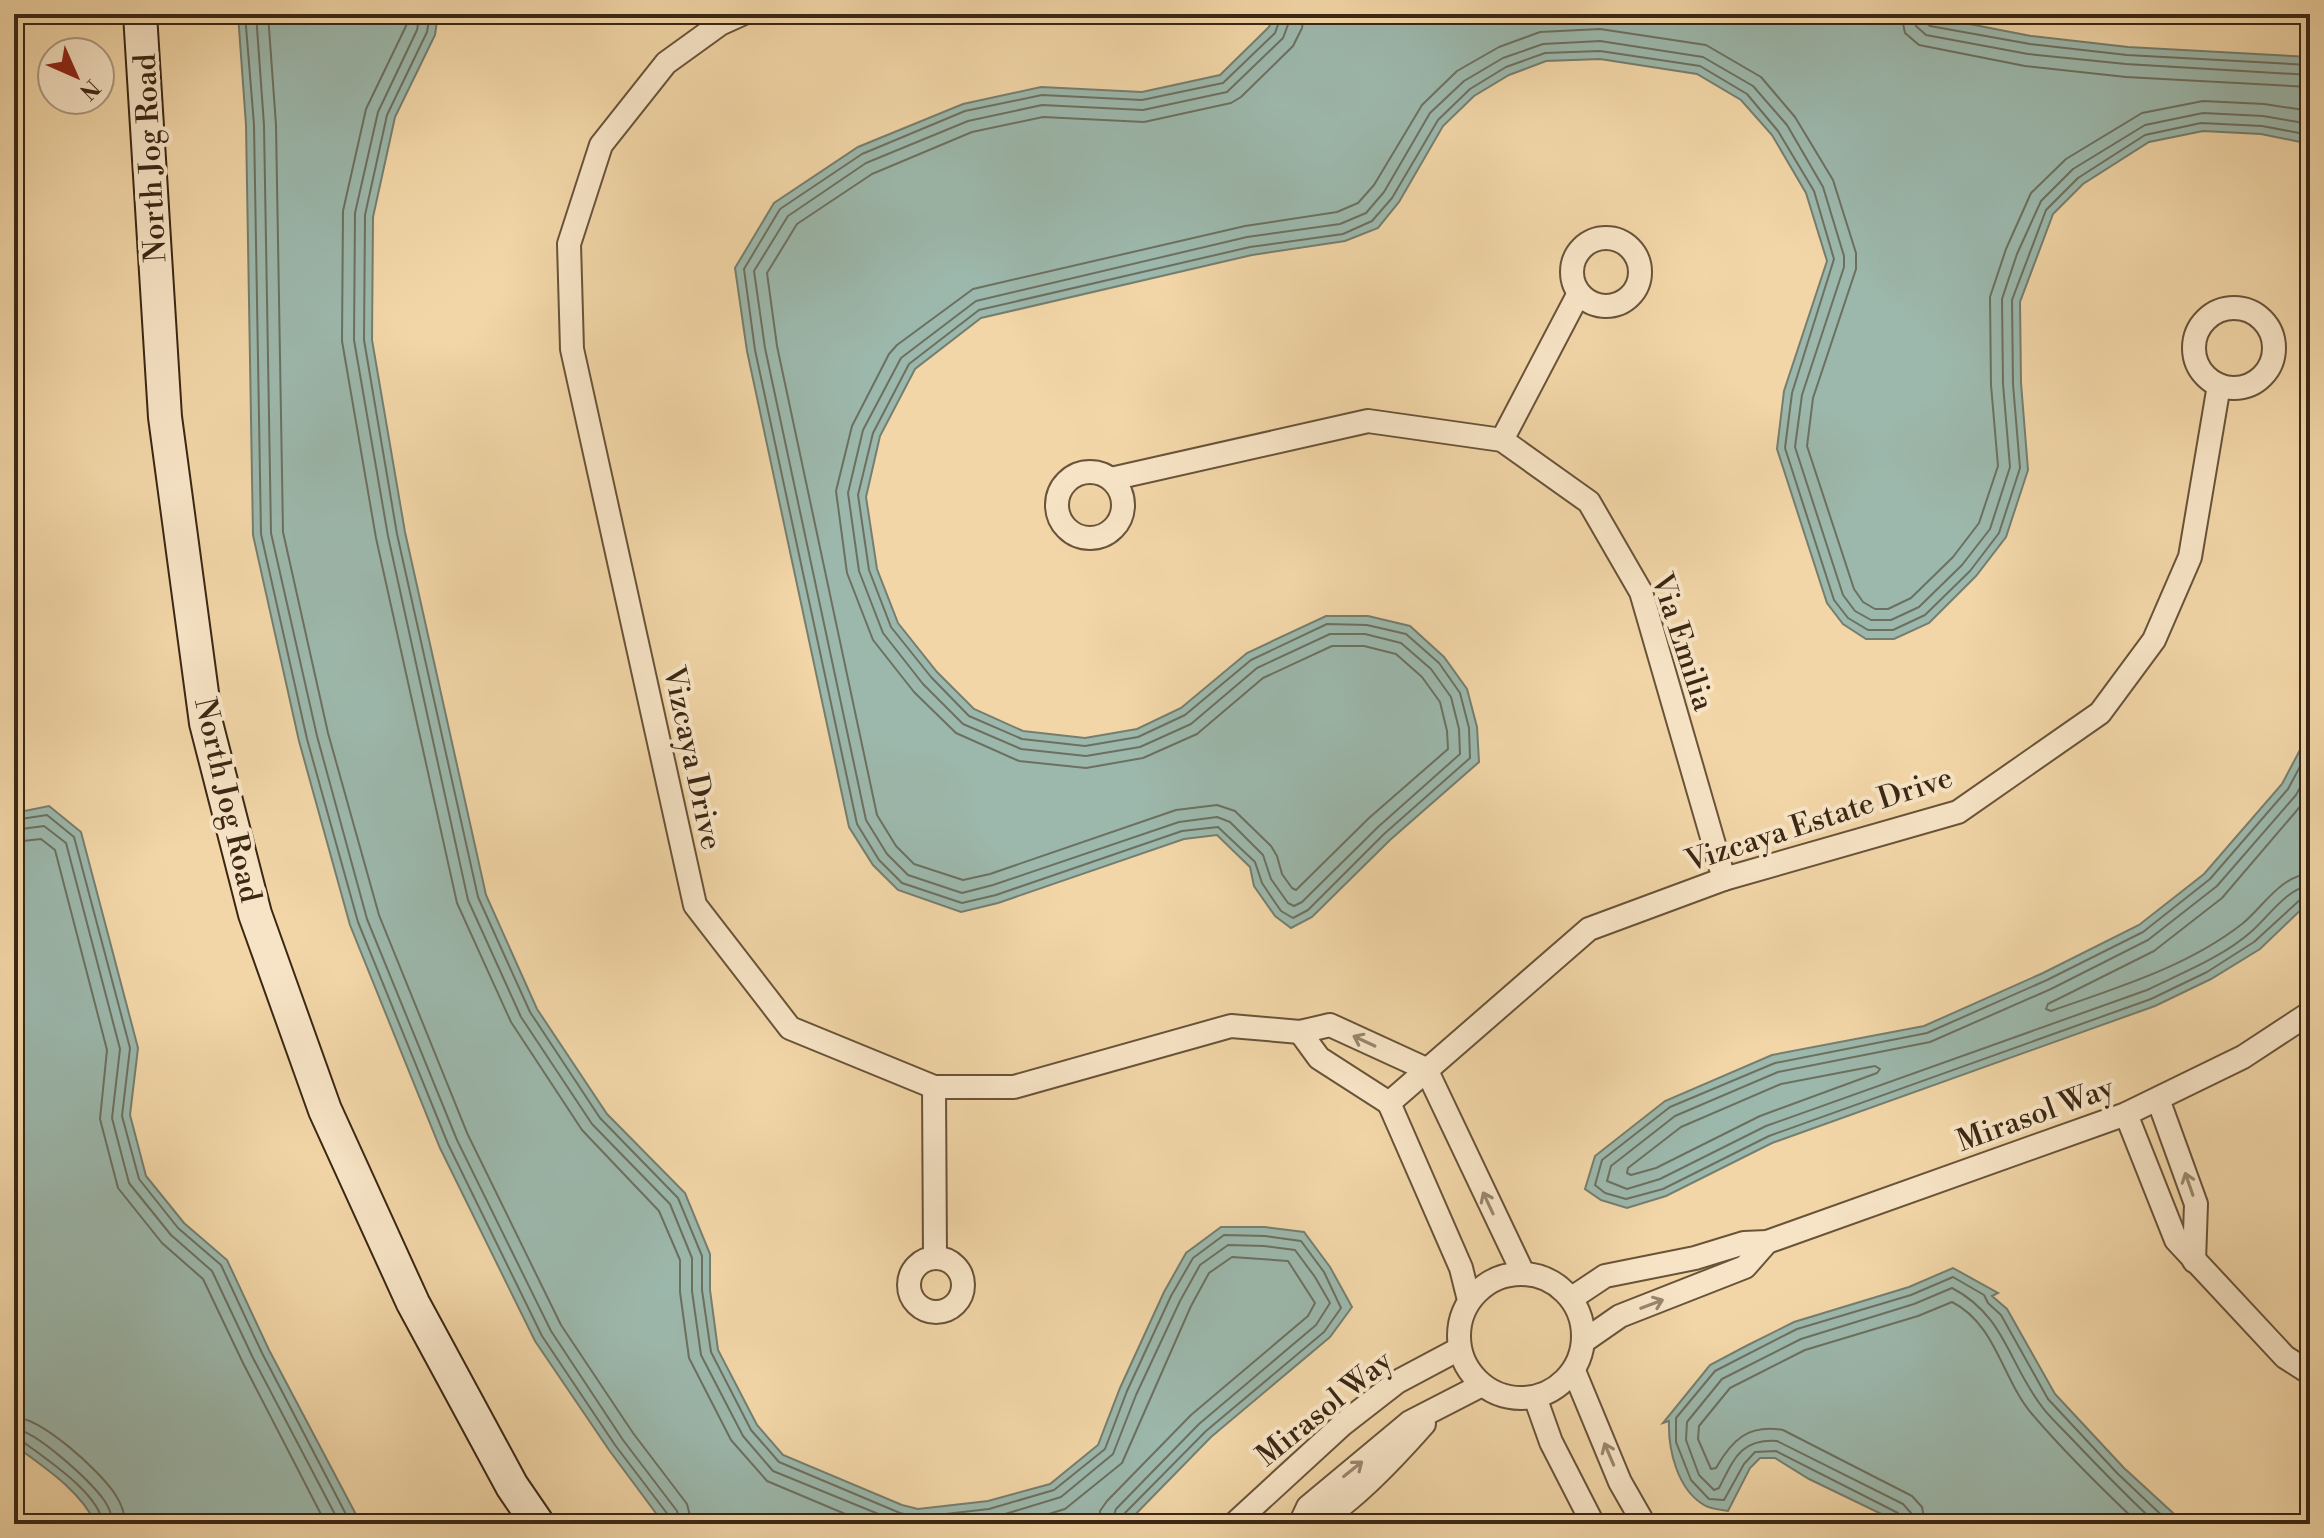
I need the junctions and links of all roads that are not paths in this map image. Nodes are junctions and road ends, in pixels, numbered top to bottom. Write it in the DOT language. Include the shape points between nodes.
graph roads {
  1 [pos="140,14"];
  2 [pos="742,14"];
  3 [pos="718,19"];
  4 [pos="1579,293"];
  5 [pos="2219,385"];
  6 [pos="1502,440"];
  7 [pos="1111,479"];
  8 [pos="1724,879"];
  9 [pos="2310,1013"];
  10 [pos="1300,1032"];
  11 [pos="1426,1069"];
  12 [pos="934,1087"];
  13 [pos="2158,1099"];
  14 [pos="1389,1103"];
  15 [pos="2126,1114"];
  16 [pos="1767,1242"];
  17 [pos="935,1258"];
  18 [pos="2194,1261"];
  19 [pos="1523,1273"];
  20 [pos="1572,1298"];
  21 [pos="1469,1300"];
  22 [pos="1584,1341"];
  23 [pos="1459,1349"];
  24 [pos="1574,1371"];
  25 [pos="2310,1373"];
  26 [pos="1482,1385"];
  27 [pos="1535,1397"];
  28 [pos="1439,1408"];
  29 [pos="538,1524"];
  30 [pos="1234,1524"];
  31 [pos="1300,1524"];
  32 [pos="1309,1524"];
  33 [pos="1593,1524"];
  34 [pos="1644,1524"];
  1 -- 29 [label="street, North Jog Road" via="165,417 206,723 255,914 325,1110 413,1303"];
  2 -- 3 [label="street, Vizcaya Drive"];
  3 -- 12 [label="street, Vizcaya Drive" via="666,63 601,145 569,244 572,349 695,905 790,1028"];
  4 -- 6 [label="street"];
  5 -- 8 [label="street, Vizcaya Estate Drive" via="2190,557 2154,640 2100,713 1958,812"];
  6 -- 7 [label="street, Via Emilia" via="1368,421"];
  6 -- 8 [label="street, Via Emilia" via="1589,502 1641,592"];
  8 -- 11 [label="street, Vizcaya Estate Drive" via="1589,929"];
  9 -- 13 [label="street, Mirasol Way" via="2243,1057"];
  11 -- 10 [label="street, Vizcaya Drive, one-way" via="1330,1025"];
  10 -- 12 [label="street, Vizcaya Drive" via="1231,1026 1014,1087"];
  10 -- 14 [label="street" via="1319,1058"];
  11 -- 14 [label="street, Vizcaya Estate Drive"];
  19 -- 11 [label="street, one-way"];
  12 -- 17 [label="street"];
  13 -- 15 [label="street, Mirasol Way"];
  18 -- 13 [label="street, one-way" via="2196,1204"];
  14 -- 21 [label="street" via="1461,1268"];
  15 -- 16 [label="street, Mirasol Way"];
  15 -- 18 [label="street" via="2176,1240"];
  16 -- 20 [label="street, Mirasol Way" via="1605,1276"];
  22 -- 16 [label="street, Mirasol Way, one-way" via="1620,1316 1745,1267"];
  18 -- 25 [label="street" via="2285,1357"];
  19 -- 20 [label="street" via="1551,1280"];
  19 -- 21 [label="street" via="1495,1279"];
  20 -- 22 [label="street"];
  21 -- 23 [label="street" via="1461,1316"];
  22 -- 24 [label="street"];
  23 -- 26 [label="street"];
  23 -- 30 [label="street, Mirasol Way" via="1397,1382"];
  24 -- 27 [label="street"];
  34 -- 24 [label="street, one-way" via="1620,1482"];
  26 -- 27 [label="street" via="1502,1396"];
  26 -- 28 [label="street"];
  27 -- 33 [label="street" via="1551,1442"];
  31 -- 28 [label="street, one-way" via="1308,1507 1344,1476 1410,1422"];
  28 -- 32 [label="street" via="1357,1491 1321,1521"];
}
